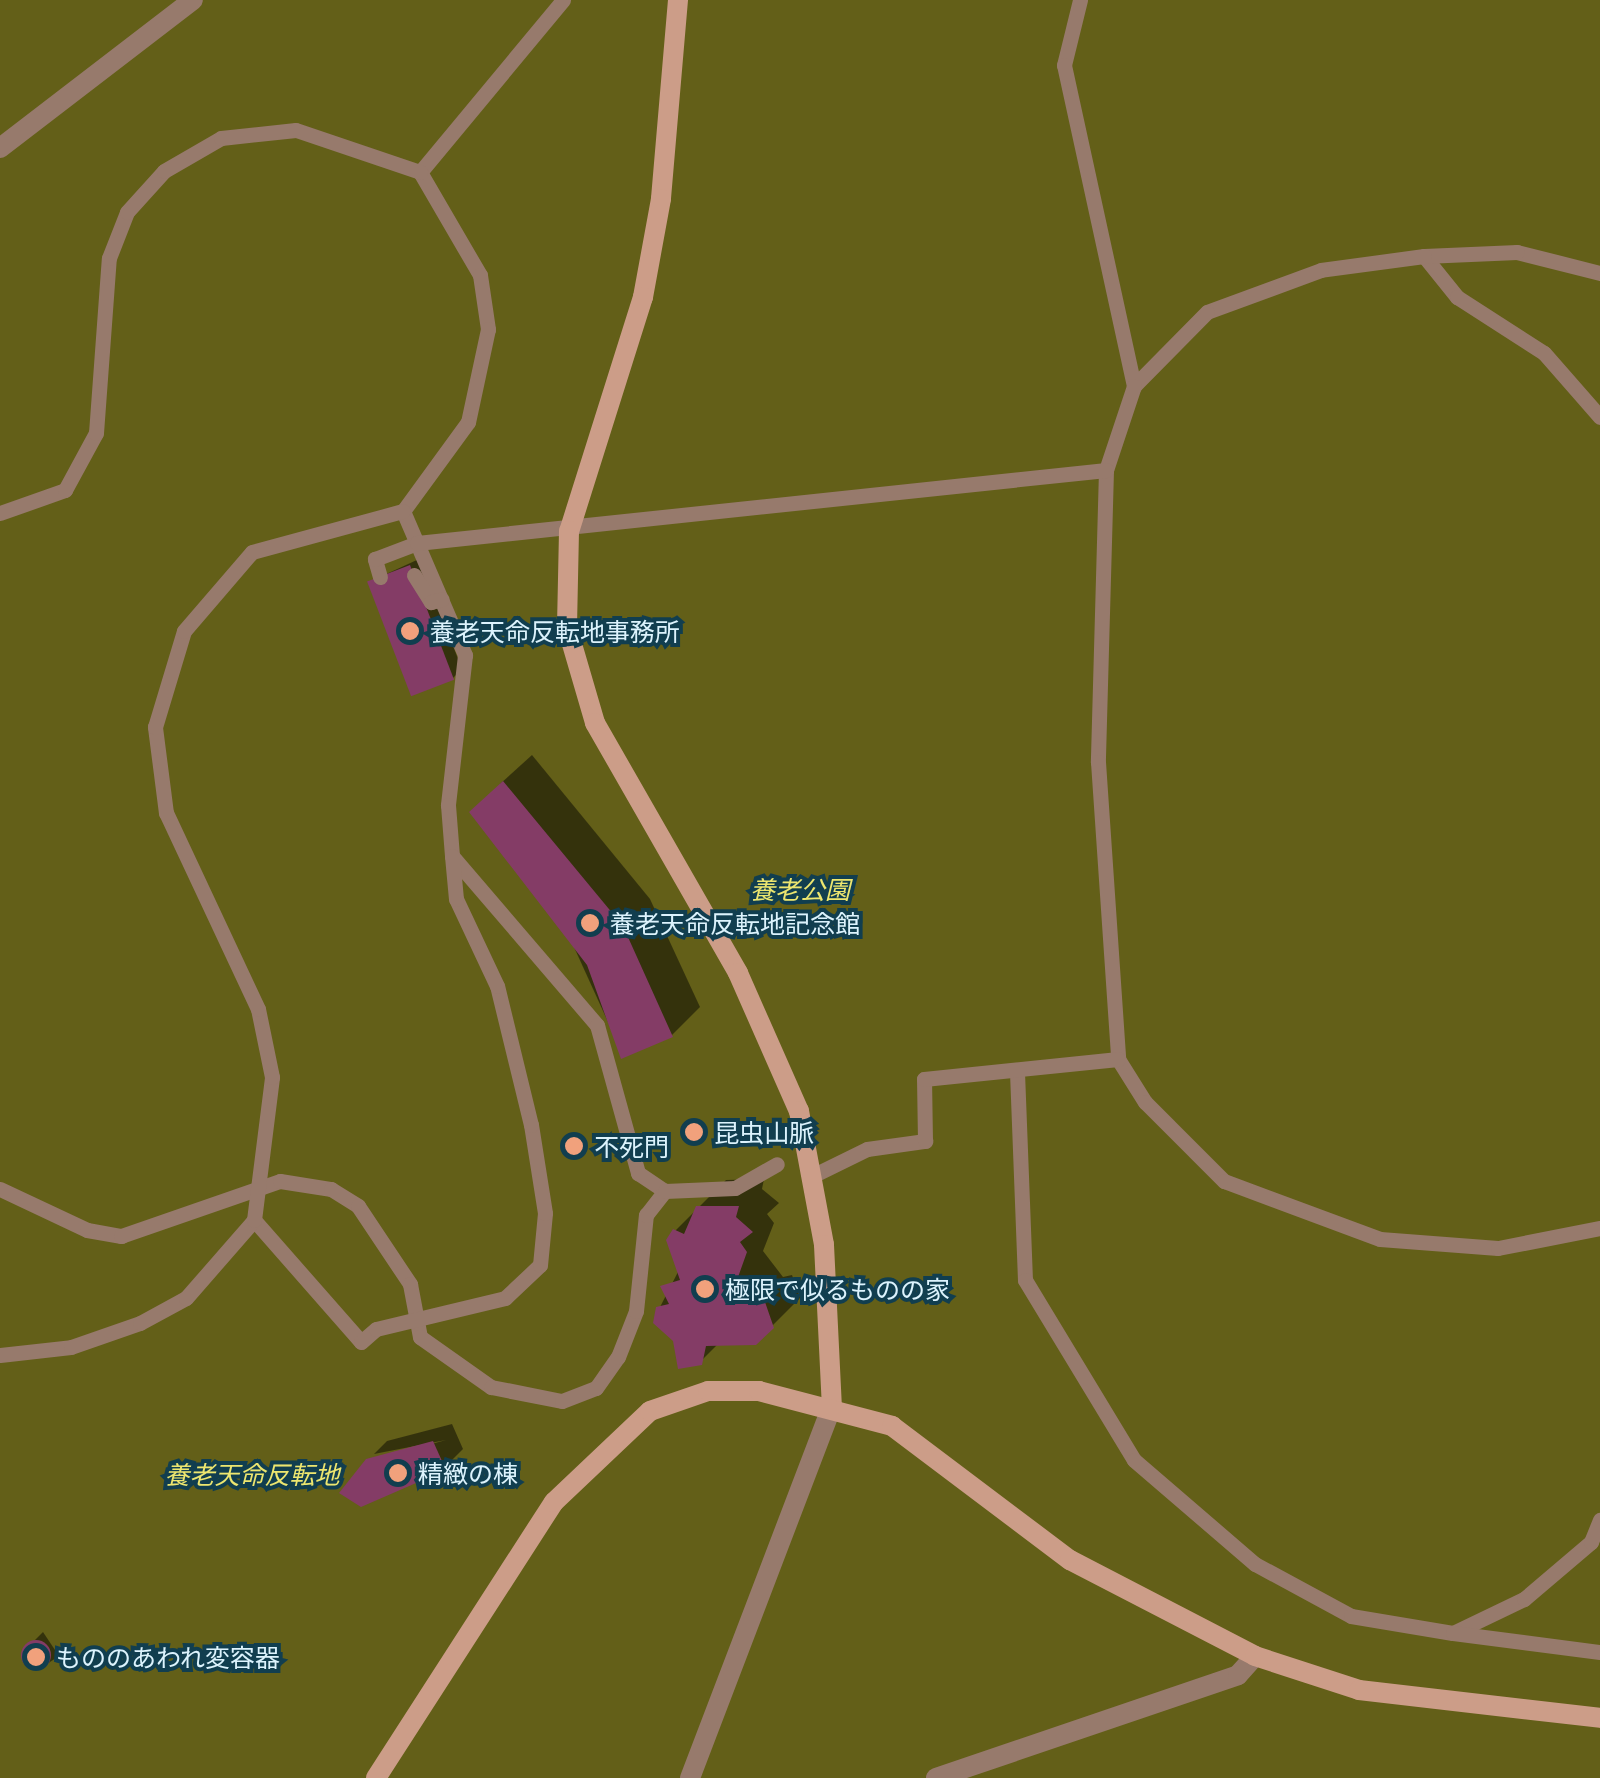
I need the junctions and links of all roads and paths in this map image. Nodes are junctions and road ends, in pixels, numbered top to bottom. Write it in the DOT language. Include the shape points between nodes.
graph roads {
  1 [pos="193,0"];
  2 [pos="563,0"];
  3 [pos="678,0"];
  4 [pos="1080,0"];
  5 [pos="0,148"];
  6 [pos="420,172"];
  7 [pos="1424,256"];
  8 [pos="1600,273"];
  9 [pos="1134,386"];
  10 [pos="1600,417"];
  11 [pos="1106,470"];
  12 [pos="402,511"];
  13 [pos="0,513"];
  14 [pos="569,531"];
  15 [pos="417,543"];
  16 [pos="414,575"];
  17 [pos="380,577"];
  18 [pos="442,598"];
  19 [pos="452,856"];
  20 [pos="1118,1059"];
  21 [pos="1017,1072"];
  22 [pos="777,1164"];
  23 [pos="814,1175"];
  24 [pos="256,1187"];
  25 [pos="0,1190"];
  26 [pos="664,1192"];
  27 [pos="254,1220"];
  28 [pos="1600,1228"];
  29 [pos="418,1317"];
  30 [pos="0,1354"];
  31 [pos="832,1406"];
  32 [pos="1600,1520"];
  33 [pos="1453,1633"];
  34 [pos="1600,1652"];
  35 [pos="1254,1656"];
  36 [pos="1600,1718"];
  37 [pos="936,1776"];
  38 [pos="376,1778"];
  39 [pos="690,1778"];
  40 [pos="912,1778"];
  1 -- 5 [label="street"];
  2 -- 6 [label="lane"];
  3 -- 14 [label="street" via="674,112 643,296"];
  4 -- 9 [label="lane" via="1064,65"];
  6 -- 12 [label="lane" via="480,275 488,329 468,422"];
  6 -- 13 [label="lane" via="296,130 221,138 164,170 127,212 109,258 96,433 66,490"];
  7 -- 8 [label="lane" via="1516,252"];
  7 -- 9 [label="lane" via="1321,270 1207,312"];
  7 -- 10 [label="lane" via="1458,296 1544,353"];
  9 -- 11 [label="lane"];
  11 -- 14 [label="lane"];
  11 -- 20 [label="lane" via="1098,762"];
  12 -- 15 [label="lane"];
  12 -- 24 [label="lane" via="252,552 184,630 156,727 154,764 185,868 258,1009 272,1078"];
  14 -- 15 [label="lane"];
  14 -- 23 [label="street" via="572,668 774,1044"];
  15 -- 17 [label="lane" via="375,558"];
  15 -- 18 [label="lane"];
  16 -- 18 [label="lane" via="431,602"];
  18 -- 19 [label="lane" via="465,655 467,692 448,805"];
  19 -- 26 [label="lane" via="597,1025 638,1173"];
  19 -- 29 [label="lane" via="456,899 511,1037 546,1213 530,1282 505,1298"];
  20 -- 21 [label="lane"];
  20 -- 28 [label="lane" via="1145,1102 1224,1181 1292,1211 1380,1239 1498,1248"];
  21 -- 23 [label="lane" via="924,1079 924,1141 867,1149"];
  21 -- 33 [label="lane" via="1025,1280 1134,1460 1255,1564 1351,1616"];
  22 -- 26 [label="lane" via="735,1188"];
  23 -- 31 [label="street"];
  24 -- 25 [label="lane" via="122,1236 86,1230"];
  24 -- 27 [label="lane"];
  24 -- 29 [label="lane" via="330,1189 358,1206 410,1284"];
  26 -- 29 [label="lane" via="646,1215 636,1311 596,1388 539,1401 492,1387 420,1337"];
  27 -- 29 [label="lane" via="362,1342"];
  27 -- 30 [label="lane" via="186,1298 140,1323 71,1347"];
  31 -- 35 [label="street" via="892,1426 1070,1560"];
  31 -- 38 [label="street" via="708,1391 650,1411 600,1449 554,1502"];
  31 -- 39 [label="street"];
  32 -- 33 [label="lane" via="1591,1542 1524,1599"];
  33 -- 34 [label="lane"];
  35 -- 36 [label="street" via="1359,1690"];
  35 -- 37 [label="street" via="1238,1675"];
  37 -- 40 [label="street"];
}
